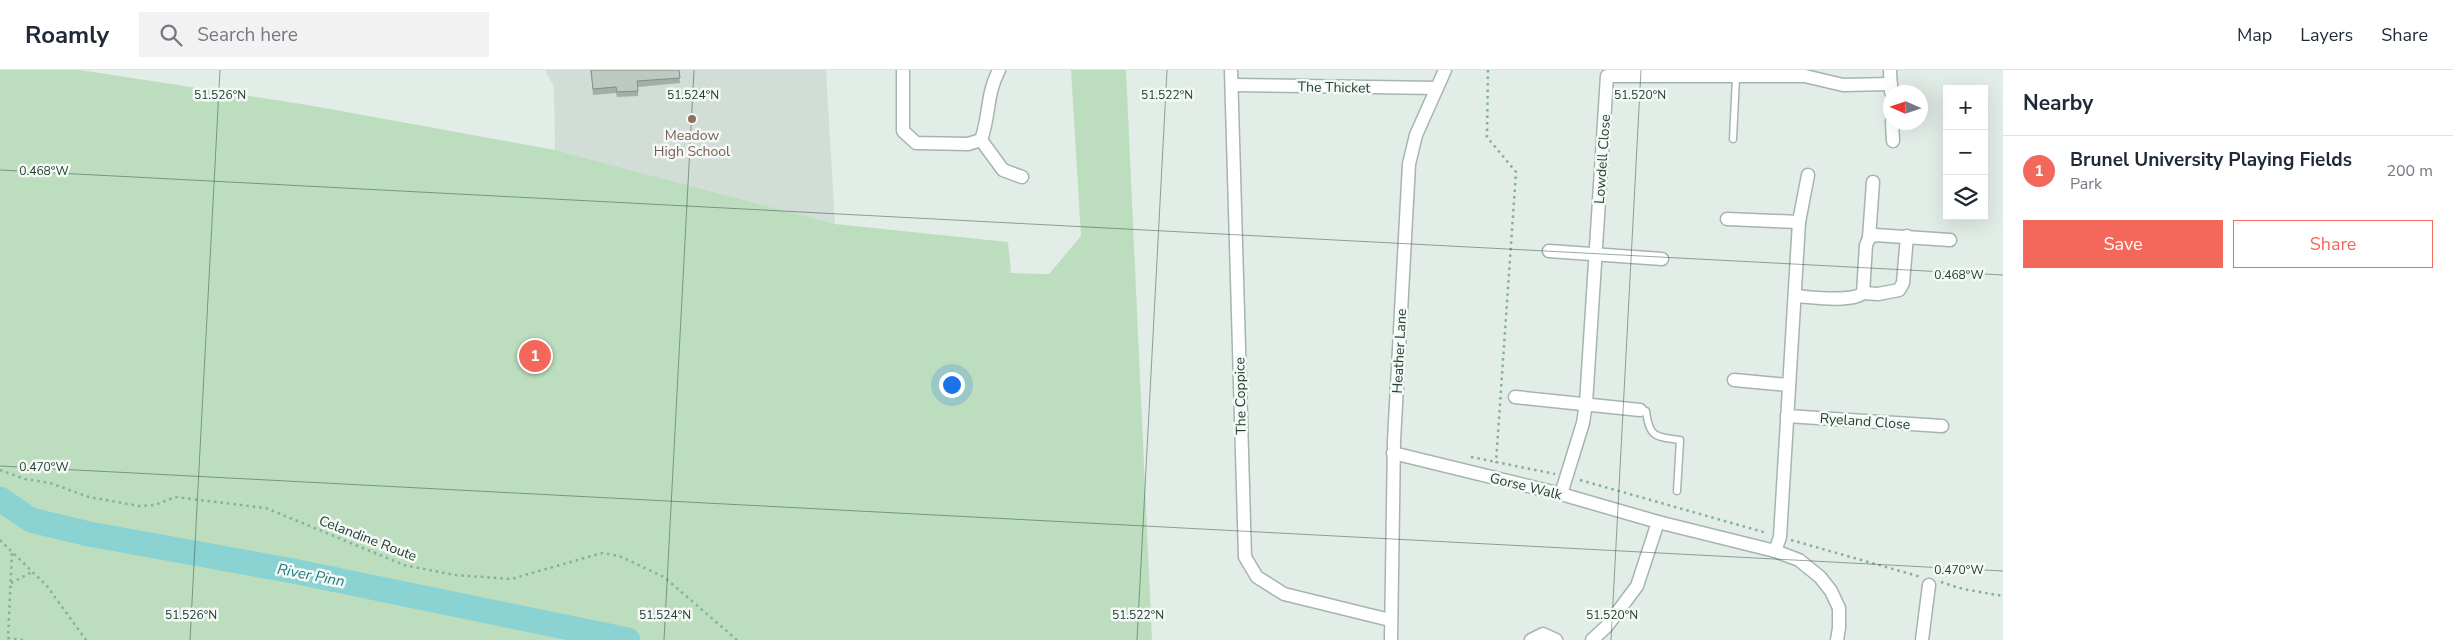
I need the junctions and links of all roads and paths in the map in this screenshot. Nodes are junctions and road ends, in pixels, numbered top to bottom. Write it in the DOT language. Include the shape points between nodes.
graph roads {
  1 [pos="902,70"];
  2 [pos="999,70"];
  3 [pos="1231,70"];
  4 [pos="1445,70"];
  5 [pos="1890,70"];
  6 [pos="1736,77"];
  7 [pos="1232,85"];
  8 [pos="1891,85"];
  9 [pos="1436,88"];
  10 [pos="1883,88"];
  11 [pos="1892,130"];
  12 [pos="1733,139"];
  13 [pos="981,140"];
  14 [pos="1893,141"];
  15 [pos="1808,175"];
  16 [pos="1022,178"];
  17 [pos="1873,182"];
  18 [pos="1727,219"];
  19 [pos="1799,222"];
  20 [pos="1907,236"];
  21 [pos="1869,238"];
  22 [pos="1950,240"];
  23 [pos="1549,251"];
  24 [pos="1596,255"];
  25 [pos="1662,259"];
  26 [pos="1863,293"];
  27 [pos="1795,296"];
  28 [pos="1734,380"];
  29 [pos="1789,385"];
  30 [pos="1515,397"];
  31 [pos="1586,404"];
  32 [pos="1640,410"];
  33 [pos="1787,416"];
  34 [pos="1942,426"];
  35 [pos="1393,454"];
  36 [pos="0,470"];
  37 [pos="1677,491"];
  38 [pos="1561,494"];
  39 [pos="1658,522"];
  40 [pos="0,540"];
  41 [pos="1776,551"];
  42 [pos="12,552"];
  43 [pos="33,572"];
  44 [pos="11,583"];
  45 [pos="1930,584"];
  46 [pos="1390,620"];
  47 [pos="23,640"];
  48 [pos="86,640"];
  49 [pos="737,640"];
  50 [pos="1391,640"];
  51 [pos="1531,640"];
  52 [pos="1556,640"];
  53 [pos="1592,640"];
  54 [pos="1837,640"];
  55 [pos="1922,640"];
  1 -- 13 [label="street" via="902,131 916,143 968,144"];
  2 -- 13 [label="street" via="990,87"];
  3 -- 7 [label="street, The Coppice"];
  4 -- 9 [label="street, Heather Lane"];
  5 -- 8 [label="street, Lowdell Close"];
  6 -- 10 [label="street, Lowdell Close" via="1805,76 1843,85"];
  6 -- 12 [label="lane"];
  6 -- 24 [label="street, Lowdell Close" via="1607,76"];
  7 -- 9 [label="street, The Thicket"];
  7 -- 46 [label="street, The Coppice" via="1245,557 1257,578 1284,594"];
  9 -- 35 [label="street, Heather Lane" via="1416,135 1409,164"];
  11 -- 14 [label="street"];
  13 -- 16 [label="street" via="1004,170"];
  15 -- 19 [label="street"];
  17 -- 21 [label="street"];
  18 -- 19 [label="street"];
  19 -- 27 [label="street"];
  20 -- 21 [label="street" via="1875,235"];
  20 -- 22 [label="street"];
  20 -- 26 [label="street" via="1903,283 1899,290 1890,294"];
  21 -- 26 [label="street"];
  23 -- 24 [label="street"];
  24 -- 25 [label="street"];
  24 -- 31 [label="street, Lowdell Close"];
  26 -- 27 [label="street" via="1850,298"];
  27 -- 29 [label="street"];
  28 -- 29 [label="street"];
  29 -- 33 [label="street"];
  30 -- 31 [label="street"];
  31 -- 32 [label="street"];
  31 -- 38 [label="street, Lowdell Close"];
  32 -- 37 [label="lane" via="1646,411 1651,432 1656,436 1680,440"];
  33 -- 34 [label="street, Ryeland Close"];
  33 -- 41 [label="street" via="1780,537"];
  35 -- 38 [label="street, Gorse Walk"];
  35 -- 46 [label="street, Heather Lane"];
  36 -- 49 [label="path, Celandine Route" via="89,497 138,506 155,505 176,497 266,508 404,565 455,576 511,579 602,553 619,556 664,578"];
  38 -- 39 [label="street, Gorse Walk"];
  39 -- 41 [label="street, Gorse Walk"];
  39 -- 53 [label="street" via="1637,586 1607,626"];
  40 -- 42 [label="path"];
  41 -- 54 [label="street, Gorse Walk" via="1799,560 1831,591 1839,608"];
  42 -- 43 [label="path"];
  42 -- 44 [label="path"];
  43 -- 44 [label="path"];
  43 -- 48 [label="path"];
  44 -- 47 [label="path" via="8,638"];
  45 -- 55 [label="street"];
  46 -- 50 [label="street, Heather Lane"];
  51 -- 52 [label="street" via="1543,634"];
}
